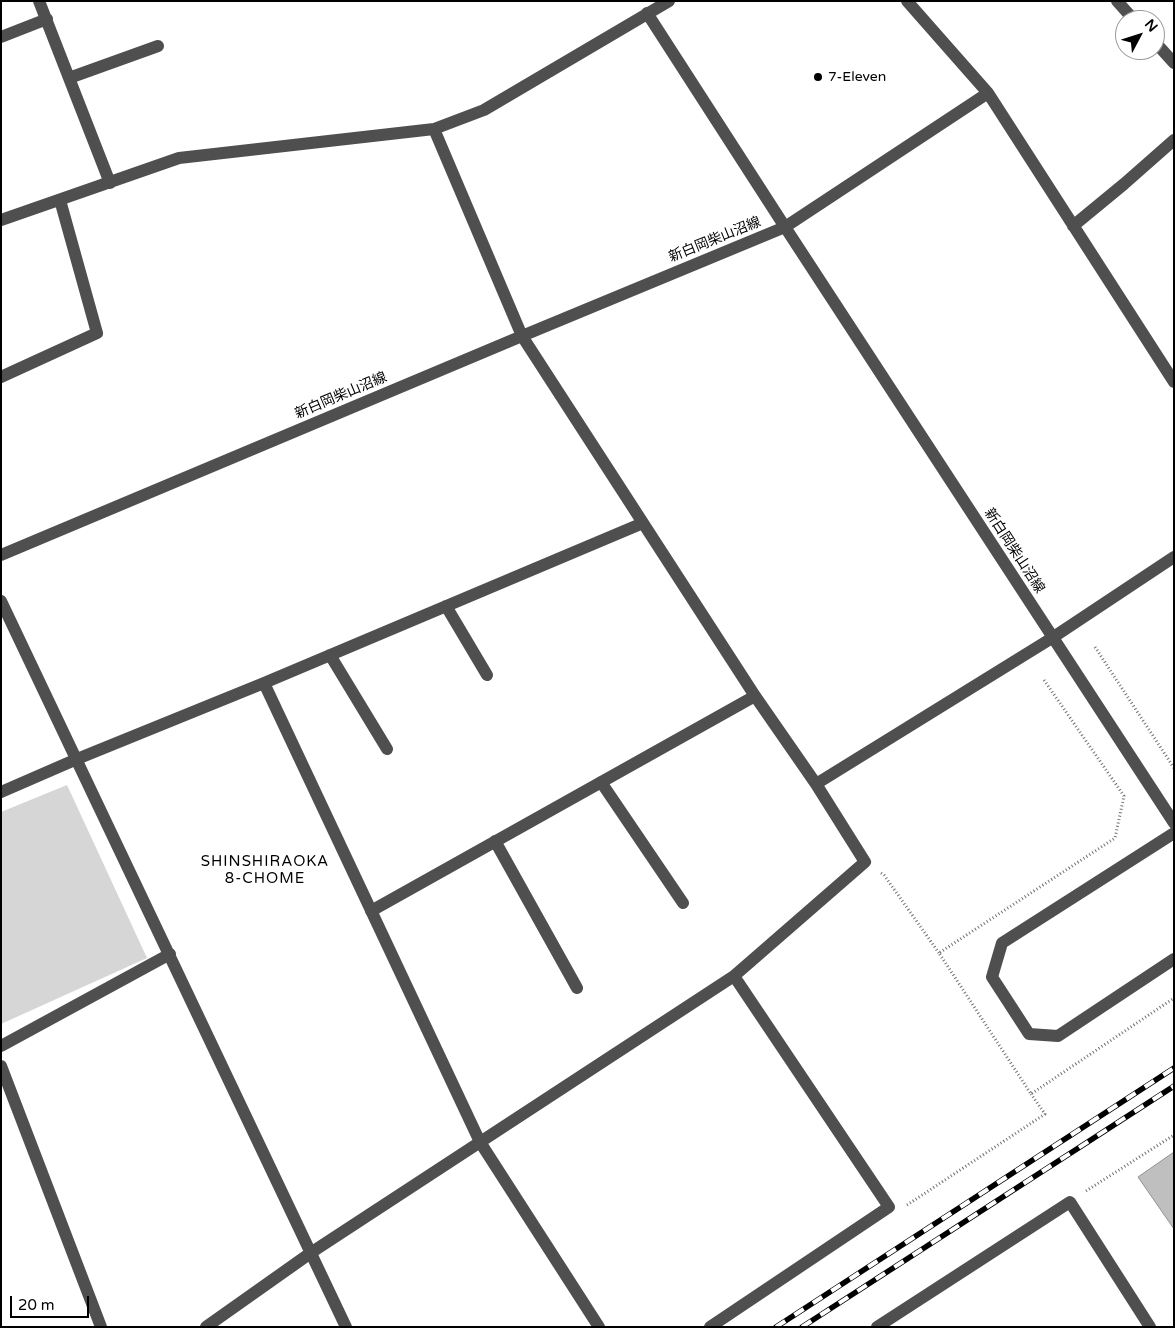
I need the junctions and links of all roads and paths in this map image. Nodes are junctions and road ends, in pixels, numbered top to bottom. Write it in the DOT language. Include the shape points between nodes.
graph roads {
  1 [pos="669,1"];
  2 [pos="907,1"];
  3 [pos="41,2"];
  4 [pos="647,13"];
  5 [pos="46,19"];
  6 [pos="1,37"];
  7 [pos="158,46"];
  8 [pos="1165,53"];
  9 [pos="1174,63"];
  10 [pos="69,78"];
  11 [pos="988,93"];
  12 [pos="434,129"];
  13 [pos="1174,140"];
  14 [pos="110,183"];
  15 [pos="60,200"];
  16 [pos="1,220"];
  17 [pos="1073,226"];
  18 [pos="785,227"];
  19 [pos="522,336"];
  20 [pos="1,377"];
  21 [pos="1174,382"];
  22 [pos="642,523"];
  23 [pos="1,555"];
  24 [pos="1174,557"];
  25 [pos="1,601"];
  26 [pos="446,606"];
  27 [pos="1052,638"];
  28 [pos="1095,646"];
  29 [pos="330,655"];
  30 [pos="487,675"];
  31 [pos="264,683"];
  32 [pos="755,696"];
  33 [pos="387,750"];
  34 [pos="77,759"];
  35 [pos="1174,768"];
  36 [pos="601,782"];
  37 [pos="816,784"];
  38 [pos="1,792"];
  39 [pos="1174,823"];
  40 [pos="1174,833"];
  41 [pos="495,841"];
  42 [pos="865,862"];
  43 [pos="683,903"];
  44 [pos="371,911"];
  45 [pos="939,953"];
  46 [pos="170,954"];
  47 [pos="1174,960"];
  48 [pos="734,976"];
  49 [pos="577,988"];
  50 [pos="1,1046"];
  51 [pos="1,1066"];
  52 [pos="1031,1094"];
  53 [pos="1174,1135"];
  54 [pos="480,1142"];
  55 [pos="1070,1202"];
  56 [pos="890,1208"];
  57 [pos="312,1252"];
  58 [pos="883,1325"];
  59 [pos="101,1327"];
  60 [pos="206,1327"];
  61 [pos="346,1327"];
  62 [pos="599,1327"];
  63 [pos="710,1327"];
  64 [pos="1150,1327"];
  1 -- 4 [label="street"];
  2 -- 11 [label="street"];
  3 -- 5 [label="street"];
  4 -- 12 [label="street" via="484,110"];
  4 -- 18 [label="street"];
  5 -- 6 [label="street"];
  5 -- 10 [label="street"];
  7 -- 10 [label="street"];
  8 -- 9 [label="street"];
  10 -- 14 [label="street"];
  11 -- 17 [label="street"];
  11 -- 18 [label="street"];
  12 -- 14 [label="street" via="179,158"];
  12 -- 19 [label="street"];
  13 -- 17 [label="street"];
  14 -- 15 [label="street"];
  15 -- 16 [label="street"];
  15 -- 20 [label="street" via="97,333"];
  17 -- 21 [label="street"];
  18 -- 19 [label="street, 新白岡柴山沼線"];
  18 -- 27 [label="street, 新白岡柴山沼線"];
  19 -- 22 [label="street"];
  19 -- 23 [label="street, 新白岡柴山沼線"];
  22 -- 26 [label="street"];
  22 -- 32 [label="street"];
  24 -- 27 [label="street"];
  25 -- 34 [label="street"];
  26 -- 29 [label="street"];
  26 -- 30 [label="street"];
  27 -- 37 [label="street"];
  27 -- 39 [label="street, 新白岡柴山沼線"];
  28 -- 35 [label="path"];
  29 -- 31 [label="street"];
  29 -- 33 [label="street"];
  31 -- 34 [label="street"];
  31 -- 44 [label="street"];
  32 -- 36 [label="street"];
  32 -- 37 [label="street"];
  34 -- 38 [label="street"];
  34 -- 46 [label="street"];
  36 -- 41 [label="street"];
  36 -- 43 [label="street"];
  37 -- 42 [label="street"];
  40 -- 47 [label="street" via="1002,943 992,977 1029,1034 1058,1036"];
  41 -- 44 [label="street"];
  41 -- 49 [label="street"];
  42 -- 45 [label="path" via="884,875"];
  42 -- 48 [label="street"];
  44 -- 54 [label="street"];
  46 -- 50 [label="street"];
  46 -- 57 [label="street"];
  48 -- 54 [label="street"];
  48 -- 56 [label="street"];
  51 -- 59 [label="street"];
  52 -- 56 [label="path" via="1044,1114 904,1208"];
  53 -- 55 [label="path"];
  54 -- 57 [label="street"];
  54 -- 62 [label="street"];
  55 -- 58 [label="street"];
  55 -- 64 [label="street"];
  56 -- 63 [label="street"];
  57 -- 60 [label="street"];
  57 -- 61 [label="street"];
}
